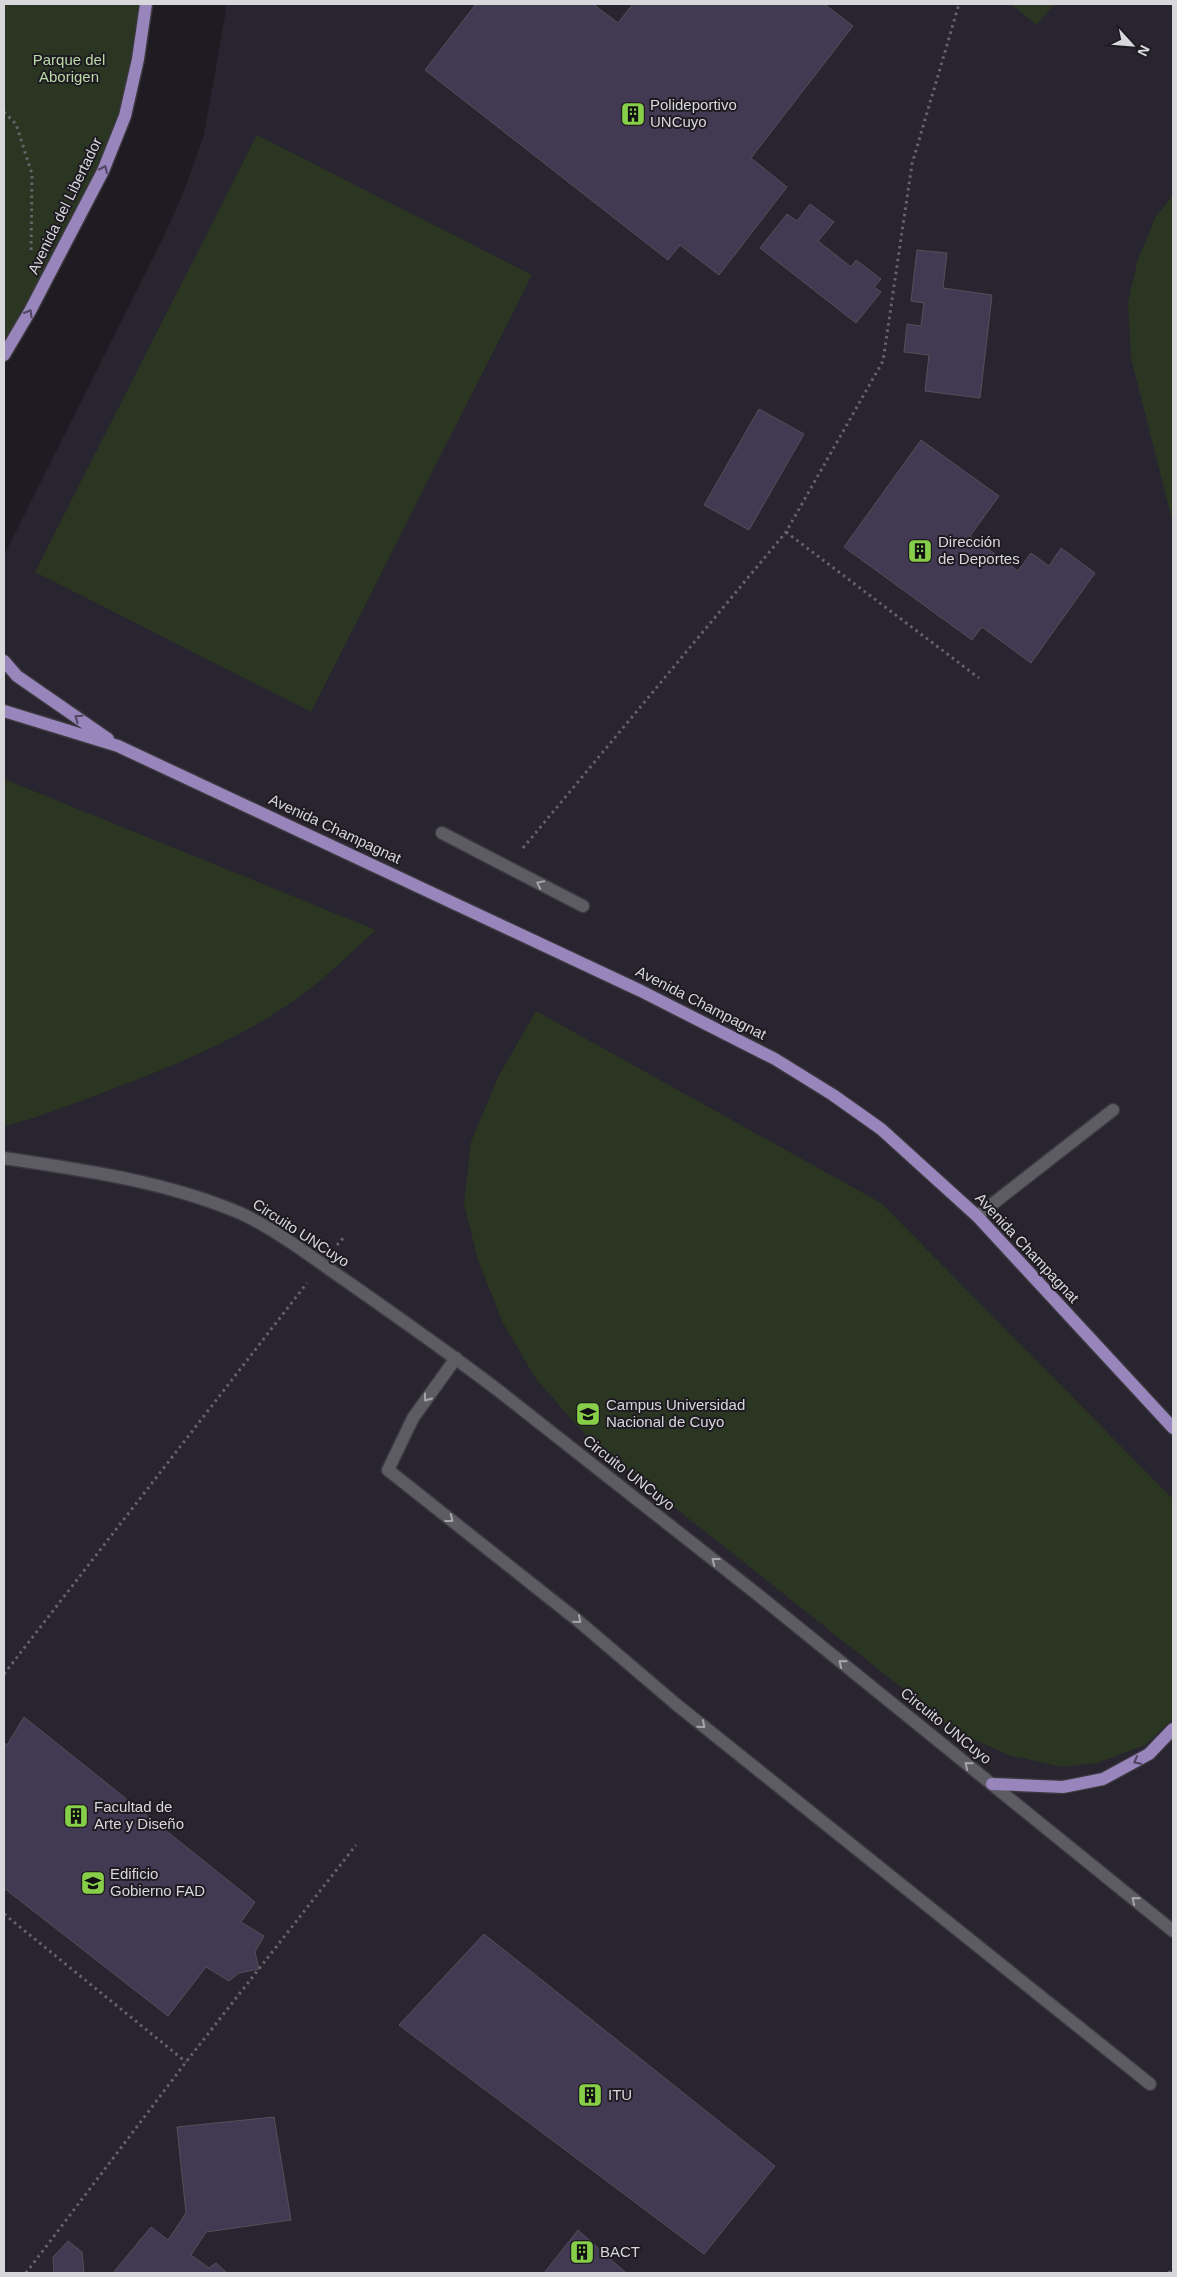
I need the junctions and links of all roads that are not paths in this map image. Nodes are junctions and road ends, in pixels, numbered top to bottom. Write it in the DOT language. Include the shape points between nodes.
graph roads {
  1 [pos="146,4"];
  2 [pos="4,355"];
  3 [pos="4,661"];
  4 [pos="4,711"];
  5 [pos="118,746"];
  6 [pos="442,833"];
  7 [pos="583,906"];
  8 [pos="1113,1110"];
  9 [pos="4,1158"];
  10 [pos="977,1216"];
  11 [pos="456,1358"];
  12 [pos="1173,1428"];
  13 [pos="1173,1729"];
  14 [pos="992,1784"];
  15 [pos="1173,1931"];
  16 [pos="1150,2084"];
  2 -- 1 [label="main road, Avenida del Libertador, one-way" via="103,171 125,116"];
  5 -- 3 [label="main road, Avenida Champagnat, one-way" via="17,676"];
  4 -- 5 [label="main road, Avenida Champagnat"];
  5 -- 10 [label="main road, Avenida Champagnat" via="642,991 775,1059 881,1129"];
  7 -- 6 [label="street, one-way"];
  8 -- 10 [label="street"];
  9 -- 11 [label="street, Circuito UNCuyo" via="96,1172 190,1194 241,1214 322,1264"];
  10 -- 12 [label="main road, Avenida Champagnat"];
  14 -- 11 [label="street, Circuito UNCuyo, one-way" via="758,1594"];
  11 -- 16 [label="street, one-way" via="413,1418 388,1470 576,1618 677,1705"];
  13 -- 14 [label="main road, one-way" via="1149,1754 1103,1779 1063,1787"];
  15 -- 14 [label="street, Circuito UNCuyo, one-way"];
}
